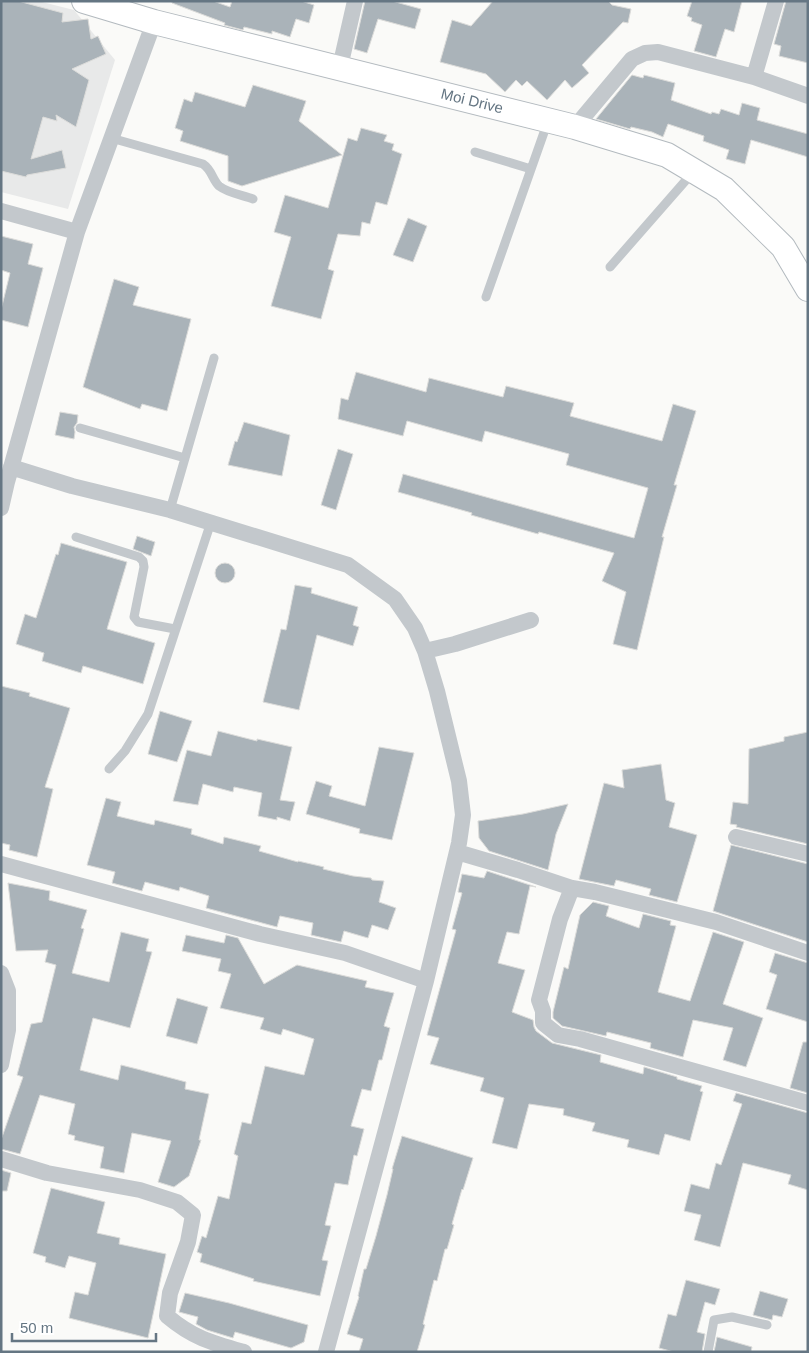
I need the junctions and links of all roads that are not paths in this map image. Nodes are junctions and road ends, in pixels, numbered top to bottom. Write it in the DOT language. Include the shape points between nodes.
graph roads {
  1 [pos="84,1"];
  2 [pos="355,1"];
  3 [pos="776,1"];
  4 [pos="154,22"];
  5 [pos="340,67"];
  6 [pos="754,77"];
  7 [pos="808,96"];
  8 [pos="548,120"];
  9 [pos="575,127"];
  10 [pos="111,138"];
  11 [pos="475,152"];
  12 [pos="531,169"];
  13 [pos="694,171"];
  14 [pos="253,199"];
  15 [pos="1,211"];
  16 [pos="77,232"];
  17 [pos="610,267"];
  18 [pos="808,289"];
  19 [pos="486,297"];
  20 [pos="214,358"];
  21 [pos="80,428"];
  22 [pos="185,458"];
  23 [pos="6,477"];
  24 [pos="1,508"];
  25 [pos="170,510"];
  26 [pos="211,522"];
  27 [pos="76,537"];
  28 [pos="531,620"];
  29 [pos="175,629"];
  30 [pos="425,651"];
  31 [pos="109,768"];
  32 [pos="736,837"];
  33 [pos="456,852"];
  34 [pos="808,854"];
  35 [pos="1,864"];
  36 [pos="572,888"];
  37 [pos="808,953"];
  38 [pos="1,973"];
  39 [pos="426,981"];
  40 [pos="1,1065"];
  41 [pos="808,1103"];
  42 [pos="1,1159"];
  43 [pos="767,1324"];
  44 [pos="244,1352"];
  45 [pos="326,1352"];
  46 [pos="708,1352"];
  1 -- 4 [label="street, Moi Drive"];
  2 -- 5 [label="street"];
  3 -- 6 [label="street"];
  4 -- 5 [label="street, Moi Drive"];
  4 -- 10 [label="street"];
  5 -- 8 [label="street, Moi Drive"];
  6 -- 7 [label="street"];
  6 -- 9 [label="street" via="658,52 645,53 632,59"];
  8 -- 9 [label="street, Moi Drive"];
  8 -- 12 [label="lane"];
  9 -- 13 [label="street, Moi Drive" via="667,155"];
  10 -- 14 [label="lane" via="202,164 211,171 220,186"];
  10 -- 16 [label="street"];
  11 -- 12 [label="lane"];
  12 -- 19 [label="lane"];
  13 -- 17 [label="lane"];
  13 -- 18 [label="street, Moi Drive" via="724,189 783,247"];
  15 -- 16 [label="street"];
  16 -- 23 [label="street"];
  20 -- 22 [label="lane"];
  21 -- 22 [label="lane"];
  22 -- 25 [label="lane"];
  23 -- 24 [label="street"];
  23 -- 25 [label="street" via="72,486"];
  25 -- 26 [label="street"];
  26 -- 29 [label="lane"];
  26 -- 30 [label="street" via="348,565 395,599 415,628"];
  27 -- 29 [label="lane" via="139,557 144,567 134,617 138,622"];
  28 -- 30 [label="street"];
  29 -- 31 [label="lane" via="148,714 126,751"];
  30 -- 33 [label="street" via="459,781 463,815"];
  32 -- 34 [label="street"];
  33 -- 36 [label="street"];
  33 -- 39 [label="street"];
  35 -- 39 [label="street" via="260,934 345,953"];
  36 -- 37 [label="street" via="716,922"];
  36 -- 41 [label="street" via="560,919 539,1000 543,1023 558,1035"];
  38 -- 40 [label="street" via="8,991 8,1030"];
  39 -- 45 [label="street"];
  42 -- 44 [label="street" via="47,1173 140,1190 177,1202 193,1215 188,1242 170,1293 167,1316 205,1341"];
  43 -- 46 [label="lane" via="732,1317 714,1320"];
}
